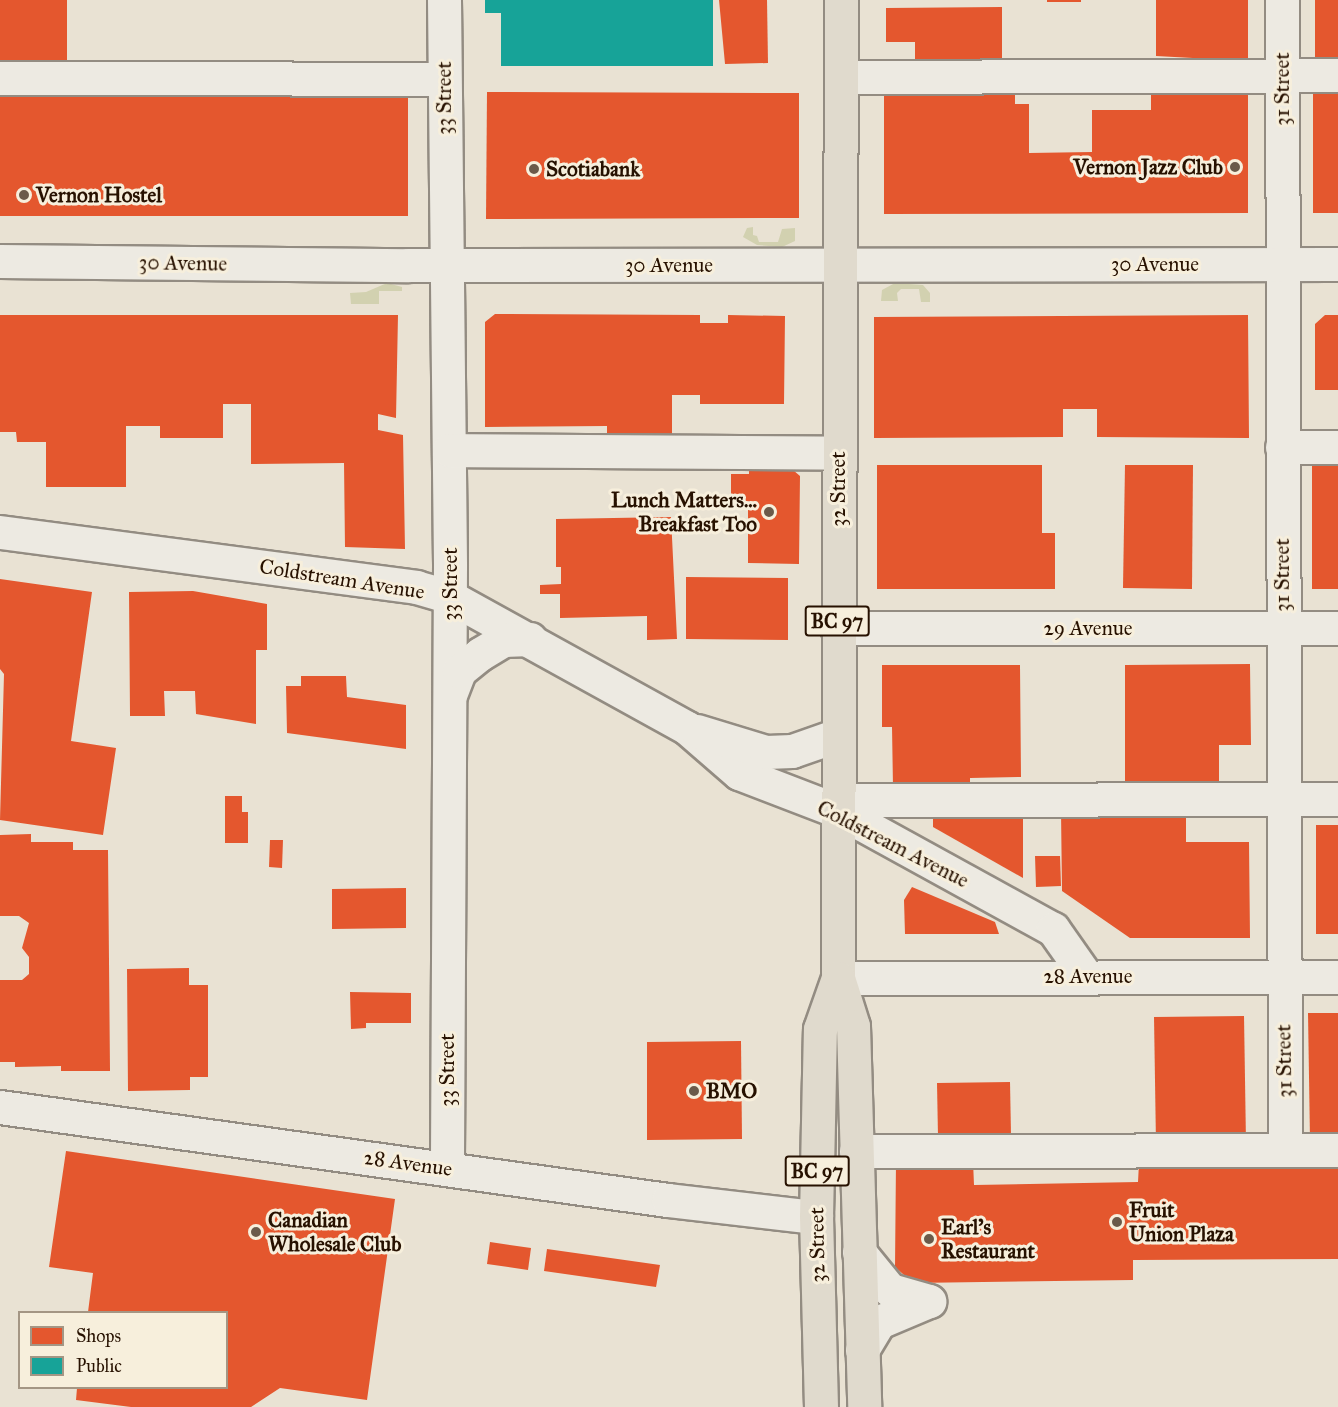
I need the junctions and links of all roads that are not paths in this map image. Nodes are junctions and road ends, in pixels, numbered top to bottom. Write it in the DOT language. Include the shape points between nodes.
graph roads {
  1 [pos="444,0"];
  2 [pos="841,0"];
  3 [pos="1282,0"];
  4 [pos="1282,75"];
  5 [pos="1338,75"];
  6 [pos="841,77"];
  7 [pos="0,78"];
  8 [pos="444,79"];
  9 [pos="0,261"];
  10 [pos="840,264"];
  11 [pos="1281,264"];
  12 [pos="1338,264"];
  13 [pos="446,265"];
  14 [pos="1282,447"];
  15 [pos="1338,447"];
  16 [pos="449,450"];
  17 [pos="839,453"];
  18 [pos="0,532"];
  19 [pos="450,597"];
  20 [pos="837,628"];
  21 [pos="1283,628"];
  22 [pos="1338,628"];
  23 [pos="530,639"];
  24 [pos="449,697"];
  25 [pos="687,728"];
  26 [pos="838,735"];
  27 [pos="1284,799"];
  28 [pos="1338,799"];
  29 [pos="838,805"];
  30 [pos="1086,976"];
  31 [pos="1283,977"];
  32 [pos="1338,977"];
  33 [pos="838,978"];
  34 [pos="0,1107"];
  35 [pos="1285,1150"];
  36 [pos="1338,1150"];
  37 [pos="856,1151"];
  38 [pos="447,1168"];
  39 [pos="816,1217"];
  40 [pos="859,1252"];
  41 [pos="862,1360"];
  42 [pos="819,1367"];
  43 [pos="807,1407"];
  44 [pos="821,1407"];
  45 [pos="864,1407"];
  46 [pos="876,1407"];
  1 -- 8 [label="street, 33 Street"];
  2 -- 6 [label="highway, 32 Street / BC 97"];
  3 -- 4 [label="street, 31 Street"];
  4 -- 5 [label="street"];
  4 -- 6 [label="street"];
  4 -- 11 [label="street, 31 Street"];
  6 -- 10 [label="highway, 32 Street / BC 97"];
  7 -- 8 [label="street"];
  8 -- 13 [label="street, 33 Street"];
  9 -- 13 [label="street, 30 Avenue"];
  10 -- 11 [label="street, 30 Avenue"];
  10 -- 13 [label="street, 30 Avenue"];
  10 -- 17 [label="highway, 32 Street / BC 97"];
  11 -- 12 [label="street, 30 Avenue"];
  11 -- 14 [label="street, 31 Street"];
  13 -- 16 [label="street, 33 Street"];
  14 -- 15 [label="street"];
  14 -- 21 [label="street, 31 Street"];
  16 -- 17 [label="street"];
  16 -- 19 [label="street, 33 Street"];
  17 -- 20 [label="highway, 32 Street / BC 97"];
  18 -- 19 [label="street, Coldstream Avenue" via="416,587"];
  19 -- 23 [label="street, Coldstream Avenue"];
  19 -- 24 [label="street, 33 Street"];
  20 -- 21 [label="street, 29 Avenue"];
  20 -- 26 [label="highway, 32 Street / BC 97"];
  21 -- 22 [label="street, 29 Avenue"];
  21 -- 27 [label="street, 31 Street"];
  23 -- 24 [label="street" via="503,640 480,654 459,671"];
  23 -- 25 [label="street, Coldstream Avenue"];
  24 -- 38 [label="street, 33 Street"];
  25 -- 26 [label="street, Coldstream Avenue" via="766,752 792,751"];
  25 -- 29 [label="street, Coldstream Avenue" via="739,773"];
  26 -- 29 [label="highway, 32 Street / BC 97"];
  27 -- 28 [label="street"];
  27 -- 29 [label="street"];
  27 -- 31 [label="street, 31 Street"];
  29 -- 30 [label="street, Coldstream Avenue" via="1053,928"];
  29 -- 33 [label="highway, 32 Street / BC 97"];
  30 -- 31 [label="street, 28 Avenue"];
  30 -- 33 [label="street, 28 Avenue"];
  31 -- 32 [label="street, 28 Avenue"];
  31 -- 35 [label="street, 31 Street"];
  33 -- 37 [label="highway, 32 Street / BC 97" via="854,1026"];
  33 -- 39 [label="highway, 32 Street / BC 97" via="820,1029"];
  34 -- 38 [label="street, 28 Avenue"];
  35 -- 36 [label="street"];
  35 -- 37 [label="street"];
  37 -- 40 [label="highway, 32 Street / BC 97"];
  38 -- 39 [label="street, 28 Avenue"];
  39 -- 42 [label="highway, 32 Street / BC 97"];
  40 -- 41 [label="highway, 32 Street / BC 97"];
  40 -- 41 [label="street" via="890,1290 929,1301 879,1322"];
  41 -- 45 [label="highway, 32 Street / BC 97"];
  41 -- 46 [label="highway"];
  42 -- 43 [label="highway"];
  42 -- 44 [label="highway, 32 Street / BC 97"];
}
